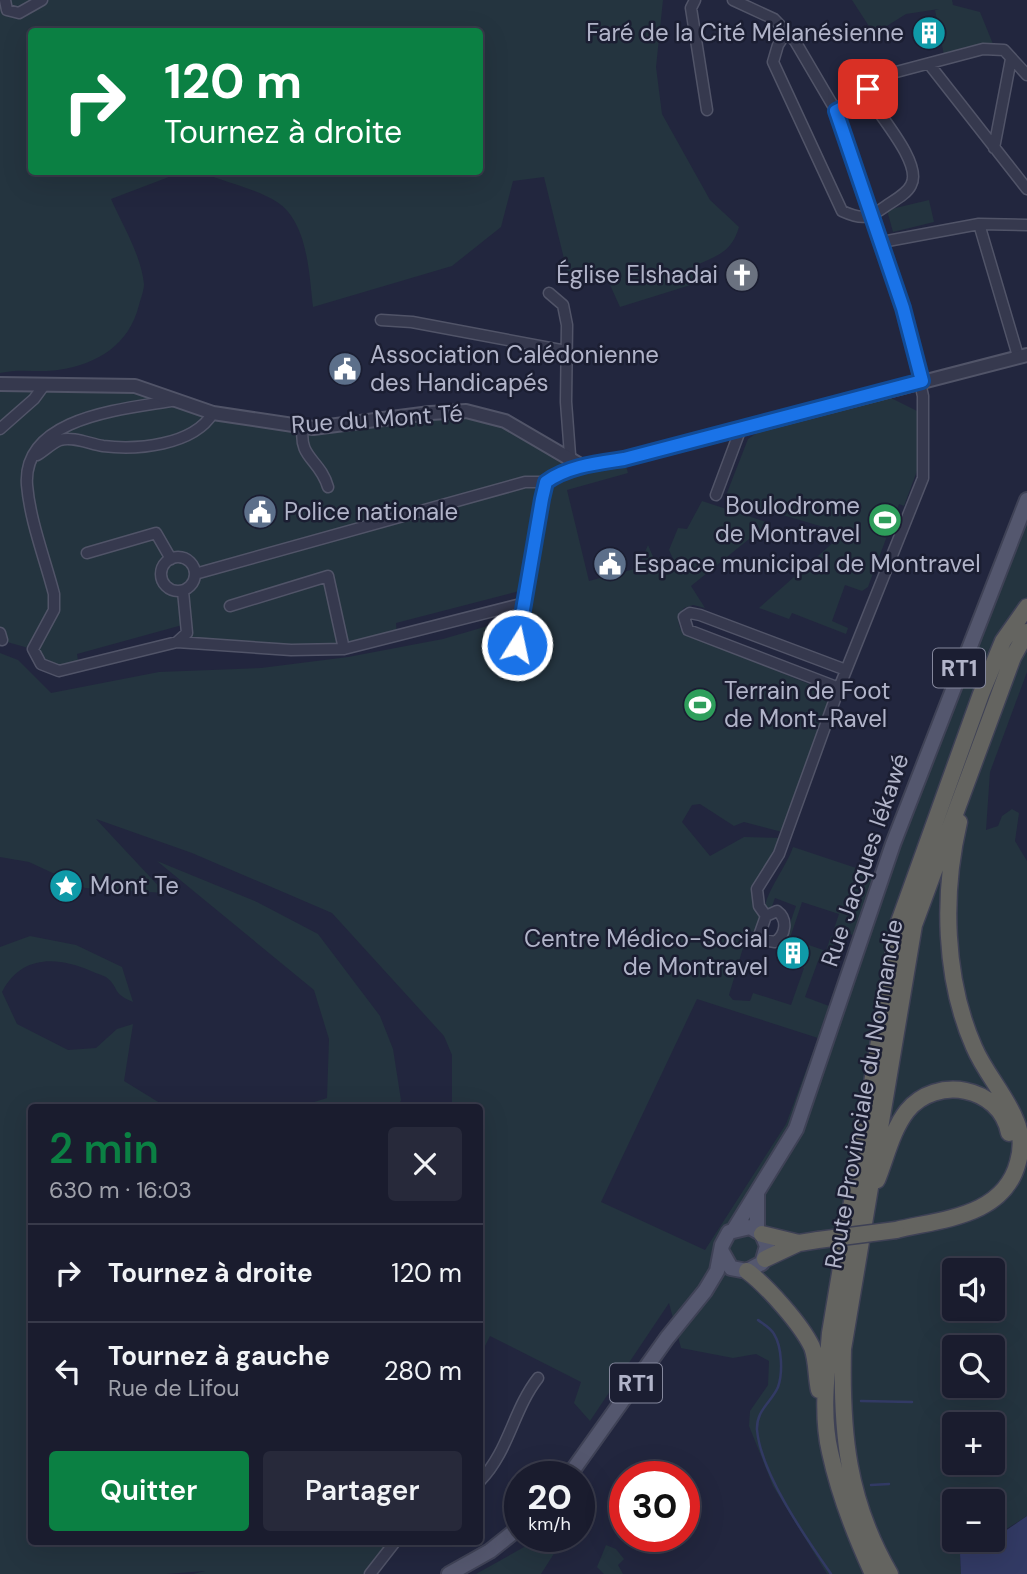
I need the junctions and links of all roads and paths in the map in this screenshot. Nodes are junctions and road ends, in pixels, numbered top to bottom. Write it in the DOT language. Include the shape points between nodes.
graph roads {
  1 [pos="5,0"];
  2 [pos="42,0"];
  3 [pos="695,0"];
  4 [pos="733,0"];
  5 [pos="786,33"];
  6 [pos="1011,59"];
  7 [pos="929,64"];
  8 [pos="1027,75"];
  9 [pos="867,95"];
  10 [pos="707,110"];
  11 [pos="836,111"];
  12 [pos="994,148"];
  13 [pos="1027,189"];
  14 [pos="871,217"];
  15 [pos="979,223"];
  16 [pos="1027,225"];
  17 [pos="882,242"];
  18 [pos="549,293"];
  19 [pos="381,320"];
  20 [pos="566,351"];
  21 [pos="1023,356"];
  22 [pos="922,381"];
  23 [pos="0,384"];
  24 [pos="45,384"];
  25 [pos="176,399"];
  26 [pos="213,413"];
  27 [pos="303,428"];
  28 [pos="741,428"];
  29 [pos="0,429"];
  30 [pos="31,460"];
  31 [pos="573,462"];
  32 [pos="546,482"];
  33 [pos="328,487"];
  34 [pos="716,495"];
  35 [pos="1027,500"];
  36 [pos="87,553"];
  37 [pos="171,559"];
  38 [pos="195,573"];
  39 [pos="183,591"];
  40 [pos="525,603"];
  41 [pos="230,606"];
  42 [pos="1025,608"];
  43 [pos="1027,632"];
  44 [pos="177,642"];
  45 [pos="344,649"];
  46 [pos="513,667"];
  47 [pos="846,670"];
  48 [pos="839,688"];
  49 [pos="978,749"];
  50 [pos="766,916"];
  51 [pos="757,1193"];
  52 [pos="866,1210"];
  53 [pos="735,1228"];
  54 [pos="896,1230"];
  55 [pos="759,1232"];
  56 [pos="799,1243"];
  57 [pos="722,1252"];
  58 [pos="765,1259"];
  59 [pos="742,1271"];
  60 [pos="705,1291"];
  61 [pos="538,1378"];
  62 [pos="829,1450"];
  63 [pos="579,1461"];
  64 [pos="483,1477"];
  65 [pos="504,1539"];
  66 [pos="393,1545"];
  67 [pos="370,1574"];
  68 [pos="449,1574"];
  69 [pos="873,1574"];
  70 [pos="890,1574"];
  1 -- 2 [label="street" via="7,10 19,12"];
  3 -- 10 [label="street" via="691,8"];
  4 -- 5 [label="street" via="774,19"];
  5 -- 11 [label="street" via="804,51"];
  5 -- 14 [label="street" via="773,62 796,116 842,211 861,219"];
  6 -- 7 [label="street" via="1004,51 983,49"];
  6 -- 8 [label="street"];
  6 -- 12 [label="street"];
  7 -- 9 [label="street" via="881,76 871,82"];
  7 -- 12 [label="street"];
  9 -- 11 [label="street"];
  9 -- 14 [label="street" via="913,167 910,188"];
  11 -- 14 [label="street"];
  12 -- 13 [label="street"];
  14 -- 17 [label="street"];
  15 -- 16 [label="street"];
  15 -- 17 [label="street"];
  15 -- 21 [label="street"];
  17 -- 22 [label="street"];
  18 -- 20 [label="street" via="563,305"];
  19 -- 20 [label="street"];
  20 -- 31 [label="street"];
  21 -- 22 [label="street"];
  22 -- 28 [label="street"];
  22 -- 47 [label="street" via="923,478"];
  23 -- 24 [label="street, Rue du Mont Té"];
  24 -- 25 [label="street, Rue du Mont Té" via="135,386"];
  24 -- 29 [label="street" via="34,400"];
  25 -- 26 [label="street, Rue du Mont Té"];
  25 -- 30 [label="street" via="68,424 51,435"];
  26 -- 27 [label="street, Rue du Mont Té"];
  26 -- 30 [label="street" via="181,437 148,446 59,440"];
  27 -- 31 [label="street, Rue du Mont Té" via="466,411 505,421"];
  27 -- 33 [label="street" via="304,452 317,463"];
  28 -- 31 [label="street" via="624,459"];
  28 -- 34 [label="street"];
  30 -- 44 [label="street" via="27,484 54,594 54,610 33,649 41,664 59,671"];
  31 -- 32 [label="street"];
  32 -- 38 [label="street" via="526,482"];
  32 -- 40 [label="street"];
  35 -- 51 [label="main road, Rue Jacques Iékawé / RT1" via="892,844 796,1129"];
  36 -- 37 [label="street" via="156,533"];
  37 -- 38 [label="street" via="187,560"];
  37 -- 39 [label="street" via="163,567 162,578 167,587"];
  38 -- 39 [label="street" via="192,584"];
  39 -- 44 [label="street" via="187,633"];
  40 -- 45 [label="street"];
  40 -- 46 [label="street"];
  41 -- 45 [label="street" via="328,576"];
  42 -- 62 [label="highway, Route Provinciale du Normandie" via="1003,640 899,922 830,1333 826,1389"];
  43 -- 49 [label="highway, Route Provinciale du Normandie"];
  44 -- 45 [label="street"];
  47 -- 48 [label="street"];
  47 -- 48 [label="street" via="700,615 684,617 688,630"];
  48 -- 50 [label="street" via="779,854 757,889"];
  49 -- 52 [label="highway, Route Provinciale du Normandie" via="914,925"];
  49 -- 54 [label="highway" via="952,860 952,964 974,1047 1017,1122 1021,1150 1008,1184 985,1206"];
  51 -- 53 [label="main road, Rue Jacques Iékawé / RT1"];
  51 -- 55 [label="main road"];
  52 -- 54 [label="highway" via="908,1109 924,1096 948,1089 981,1096 1003,1117 1008,1129 1011,1155 1007,1167 983,1196"];
  52 -- 70 [label="highway, Route Provinciale du Normandie" via="843,1349 841,1417 854,1489 865,1524"];
  53 -- 55 [label="main road"];
  53 -- 57 [label="main road" via="724,1238"];
  54 -- 56 [label="highway, bridge"];
  55 -- 56 [label="highway"];
  55 -- 58 [label="main road" via="767,1246"];
  56 -- 58 [label="highway"];
  57 -- 59 [label="main road" via="727,1264"];
  57 -- 60 [label="main road, RT1"];
  58 -- 59 [label="main road" via="758,1267"];
  59 -- 60 [label="main road, RT1"];
  59 -- 62 [label="highway" via="761,1282 813,1348"];
  60 -- 63 [label="main road, RT1"];
  61 -- 64 [label="street" via="503,1450"];
  62 -- 69 [label="highway, Route Provinciale du Normandie" via="855,1535"];
  65 -- 68 [label="main road"];
  66 -- 67 [label="street"];
}
